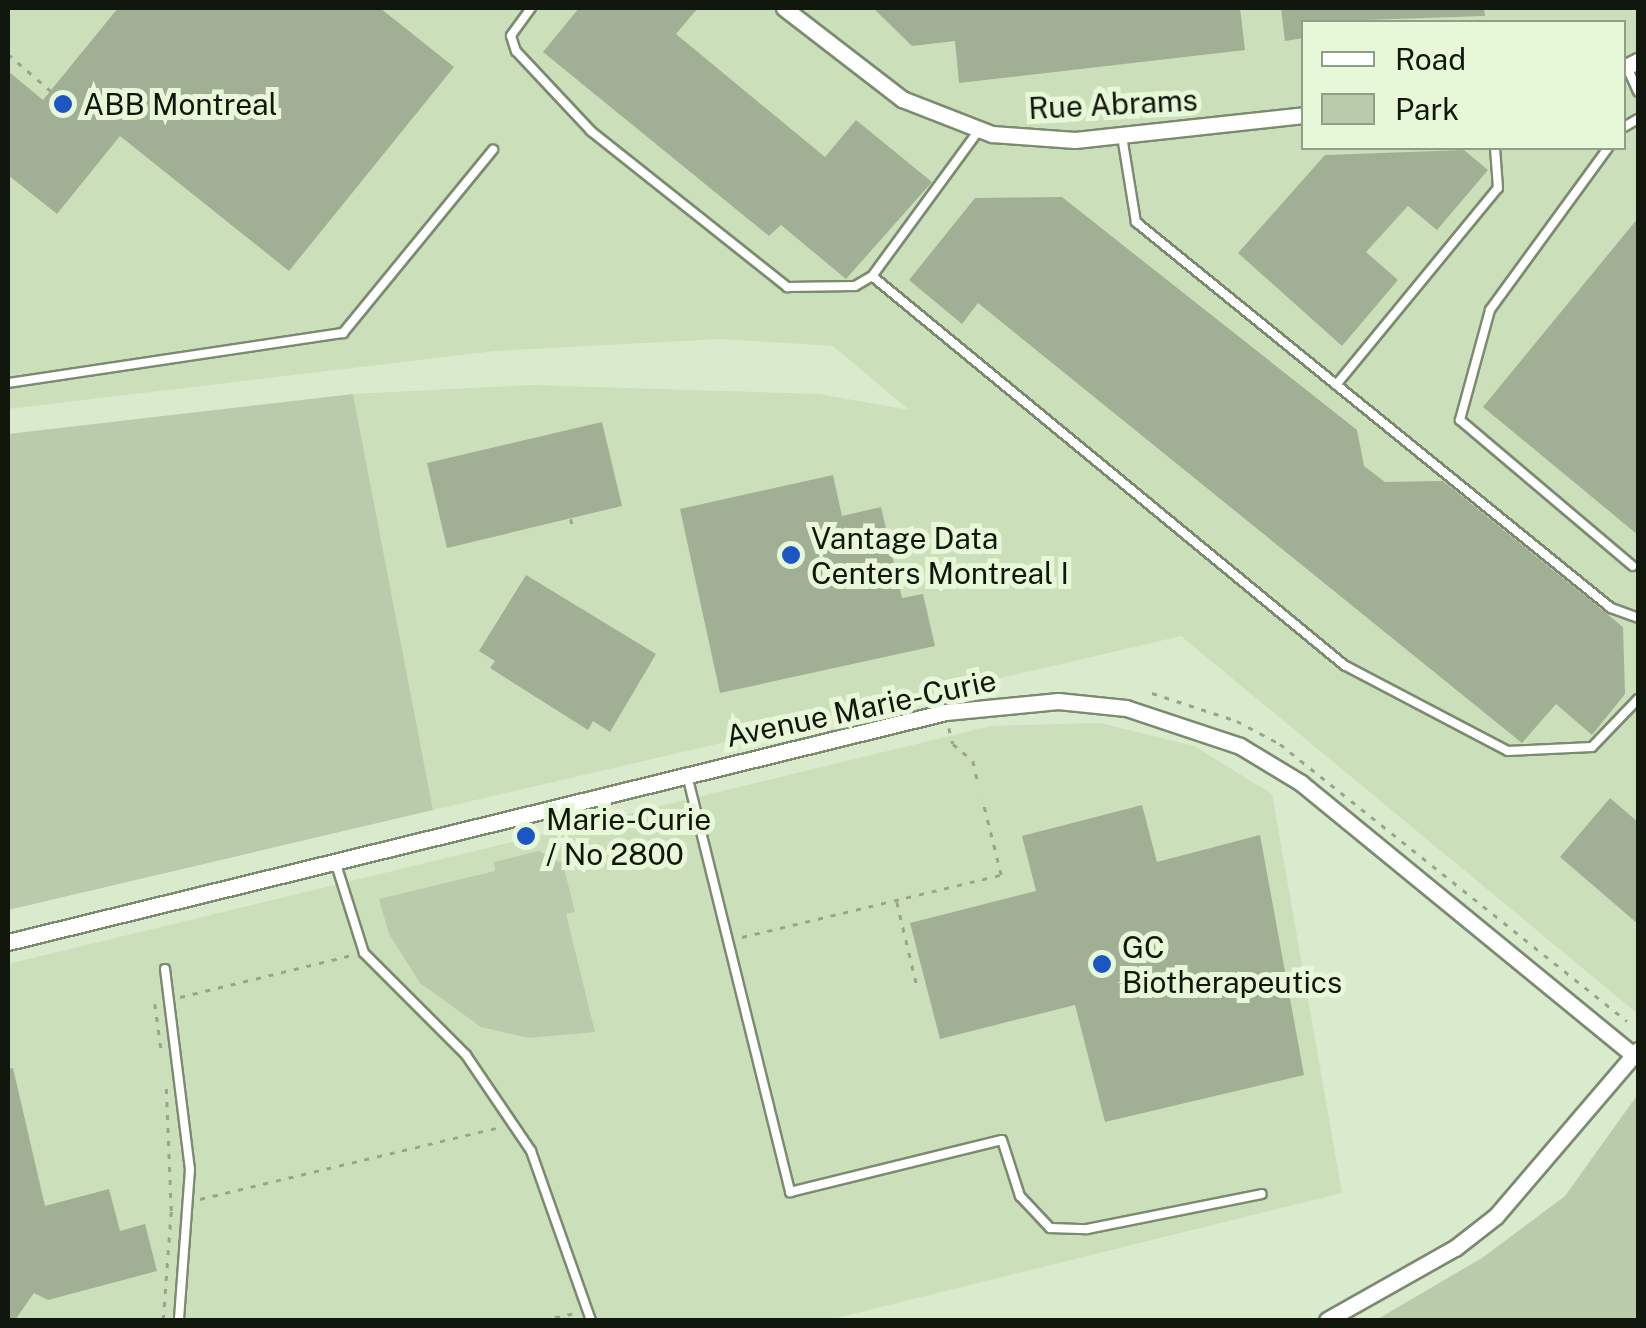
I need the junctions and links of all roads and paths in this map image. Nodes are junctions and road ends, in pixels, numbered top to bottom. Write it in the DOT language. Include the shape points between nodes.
graph roads {
  1 [pos="531,8"];
  2 [pos="784,8"];
  3 [pos="8,54"];
  4 [pos="1630,65"];
  5 [pos="50,90"];
  6 [pos="1638,92"];
  7 [pos="1301,115"];
  8 [pos="979,130"];
  9 [pos="1122,136"];
  10 [pos="492,150"];
  11 [pos="1496,150"];
  12 [pos="1607,150"];
  13 [pos="872,276"];
  14 [pos="8,383"];
  15 [pos="1336,385"];
  16 [pos="571,519"];
  17 [pos="573,530"];
  18 [pos="1632,566"];
  19 [pos="1638,618"];
  20 [pos="1638,699"];
  21 [pos="946,712"];
  22 [pos="687,775"];
  23 [pos="978,783"];
  24 [pos="982,800"];
  25 [pos="334,860"];
  26 [pos="896,900"];
  27 [pos="728,941"];
  28 [pos="8,942"];
  29 [pos="364,952"];
  30 [pos="165,970"];
  31 [pos="918,990"];
  32 [pos="180,997"];
  33 [pos="154,1004"];
  34 [pos="1636,1052"];
  35 [pos="163,1064"];
  36 [pos="165,1078"];
  37 [pos="514,1123"];
  38 [pos="1262,1194"];
  39 [pos="189,1202"];
  40 [pos="588,1310"];
  41 [pos="163,1320"];
  42 [pos="180,1320"];
  43 [pos="542,1320"];
  44 [pos="590,1320"];
  45 [pos="1326,1320"];
  1 -- 13 [label="lane" via="511,36 516,51 592,131 787,287 855,286"];
  2 -- 8 [label="street, Rue Abrams" via="884,88"];
  3 -- 5 [label="path"];
  4 -- 6 [label="lane"];
  7 -- 9 [label="street, Rue Abrams"];
  8 -- 9 [label="street, Rue Abrams" via="1045,140"];
  8 -- 13 [label="lane"];
  9 -- 15 [label="lane" via="1136,222"];
  10 -- 14 [label="lane" via="343,334"];
  11 -- 15 [label="lane" via="1498,188"];
  12 -- 18 [label="lane" via="1490,310 1460,420"];
  13 -- 20 [label="lane" via="1344,665 1508,751 1592,747"];
  15 -- 19 [label="lane" via="1611,608"];
  16 -- 17 [label="path"];
  21 -- 22 [label="street, Avenue Marie-Curie"];
  21 -- 23 [label="path" via="953,744 973,761"];
  21 -- 34 [label="street, Avenue Marie-Curie" via="1058,701 1126,708 1240,746 1300,784"];
  22 -- 25 [label="street, Avenue Marie-Curie"];
  22 -- 27 [label="lane"];
  24 -- 26 [label="path" via="1000,875"];
  25 -- 28 [label="street, Avenue Marie-Curie"];
  25 -- 29 [label="lane"];
  26 -- 27 [label="path"];
  26 -- 31 [label="path"];
  27 -- 38 [label="lane" via="790,1192 1002,1140 1020,1196 1050,1228 1087,1229"];
  29 -- 32 [label="path"];
  29 -- 37 [label="lane" via="466,1055"];
  30 -- 39 [label="lane" via="183,1078"];
  33 -- 35 [label="path"];
  34 -- 45 [label="street" via="1496,1216 1454,1248"];
  36 -- 41 [label="path" via="171,1211"];
  37 -- 39 [label="path"];
  37 -- 40 [label="lane" via="550,1193"];
  39 -- 42 [label="lane"];
  40 -- 43 [label="path"];
  40 -- 44 [label="lane"];
}
